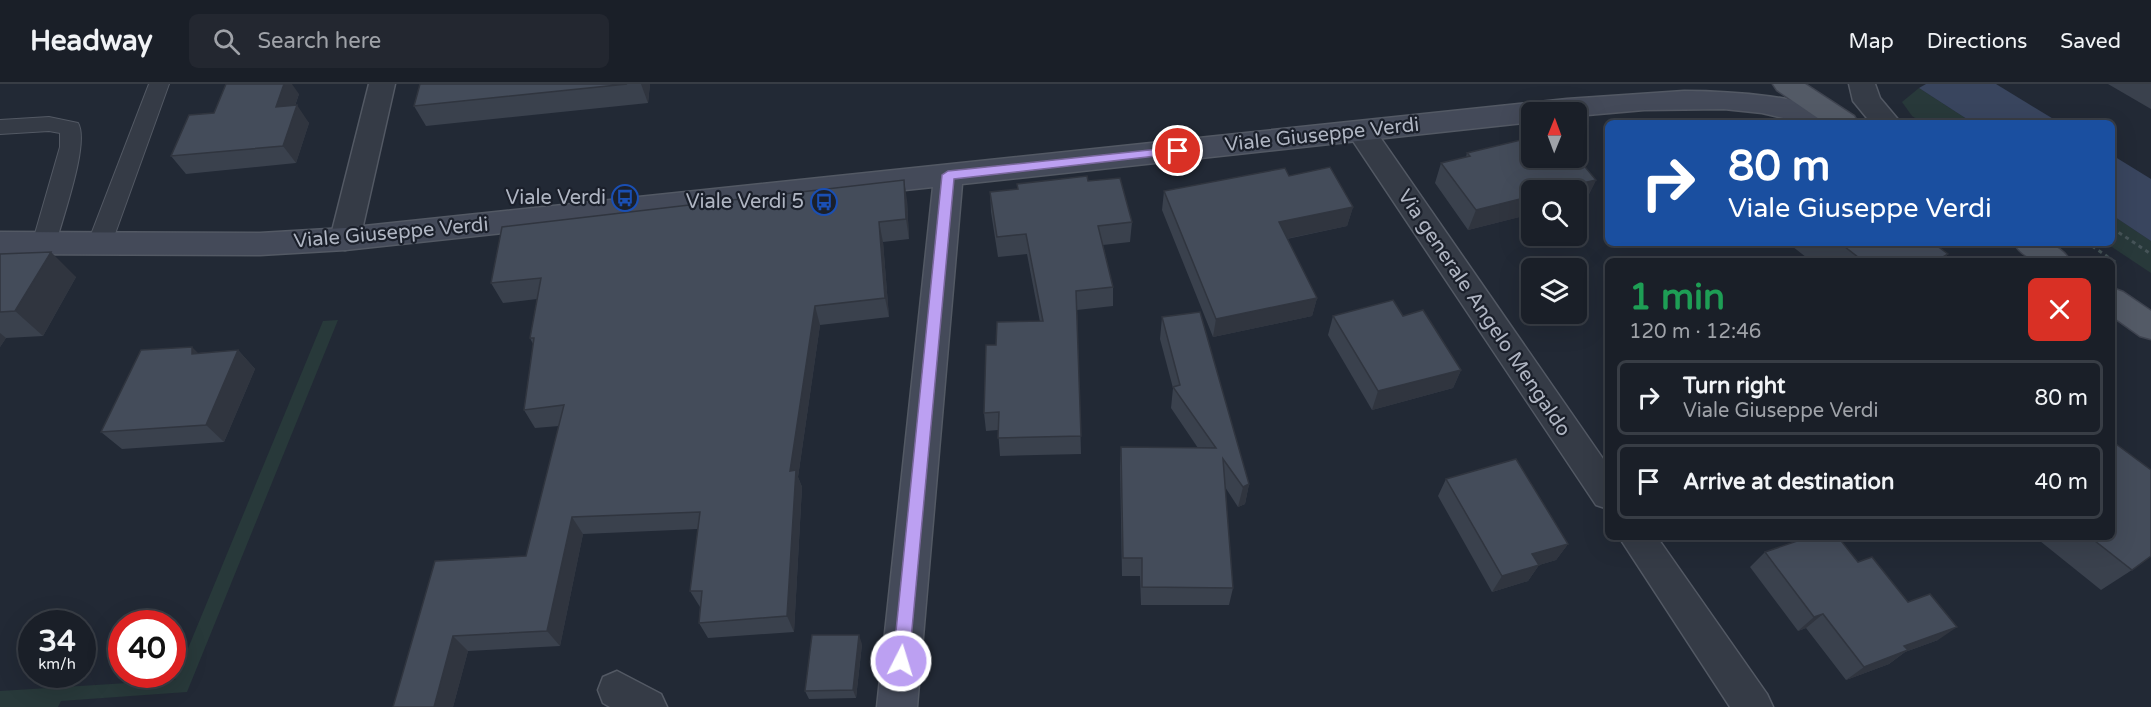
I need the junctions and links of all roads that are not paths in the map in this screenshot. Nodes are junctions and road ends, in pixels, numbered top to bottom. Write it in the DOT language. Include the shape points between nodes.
graph roads {
  1 [pos="159,84"];
  2 [pos="382,84"];
  3 [pos="1689,84"];
  4 [pos="1786,84"];
  5 [pos="1862,84"];
  6 [pos="1643,100"];
  7 [pos="1587,106"];
  8 [pos="1521,113"];
  9 [pos="1824,120"];
  10 [pos="1840,120"];
  11 [pos="1884,120"];
  12 [pos="0,127"];
  13 [pos="1361,131"];
  14 [pos="948,175"];
  15 [pos="345,239"];
  16 [pos="0,243"];
  17 [pos="44,244"];
  18 [pos="99,244"];
  19 [pos="2033,246"];
  20 [pos="2051,258"];
  21 [pos="2115,302"];
  22 [pos="2151,327"];
  23 [pos="1605,490"];
  24 [pos="1639,540"];
  25 [pos="897,707"];
  26 [pos="1753,707"];
  1 -- 18 [label="lane"];
  2 -- 15 [label="street"];
  3 -- 6 [label="street, Viale Giuseppe Verdi"];
  4 -- 10 [label="main road"];
  5 -- 11 [label="street" via="1867,101"];
  6 -- 7 [label="street, Viale Giuseppe Verdi"];
  6 -- 9 [label="street, Viale Giuseppe Verdi" via="1750,101 1794,108"];
  8 -- 13 [label="street, Viale Giuseppe Verdi"];
  12 -- 17 [label="lane" via="49,124 70,128 71,147"];
  13 -- 14 [label="street, Viale Giuseppe Verdi"];
  13 -- 23 [label="street, Via generale Angelo Mengaldo"];
  14 -- 15 [label="street, Viale Giuseppe Verdi"];
  14 -- 25 [label="street"];
  15 -- 18 [label="street, Viale Giuseppe Verdi" via="260,244"];
  16 -- 17 [label="street, Viale Giuseppe Verdi"];
  17 -- 18 [label="street, Viale Giuseppe Verdi"];
  19 -- 20 [label="main road"];
  21 -- 22 [label="main road"];
  24 -- 26 [label="street"];
}
